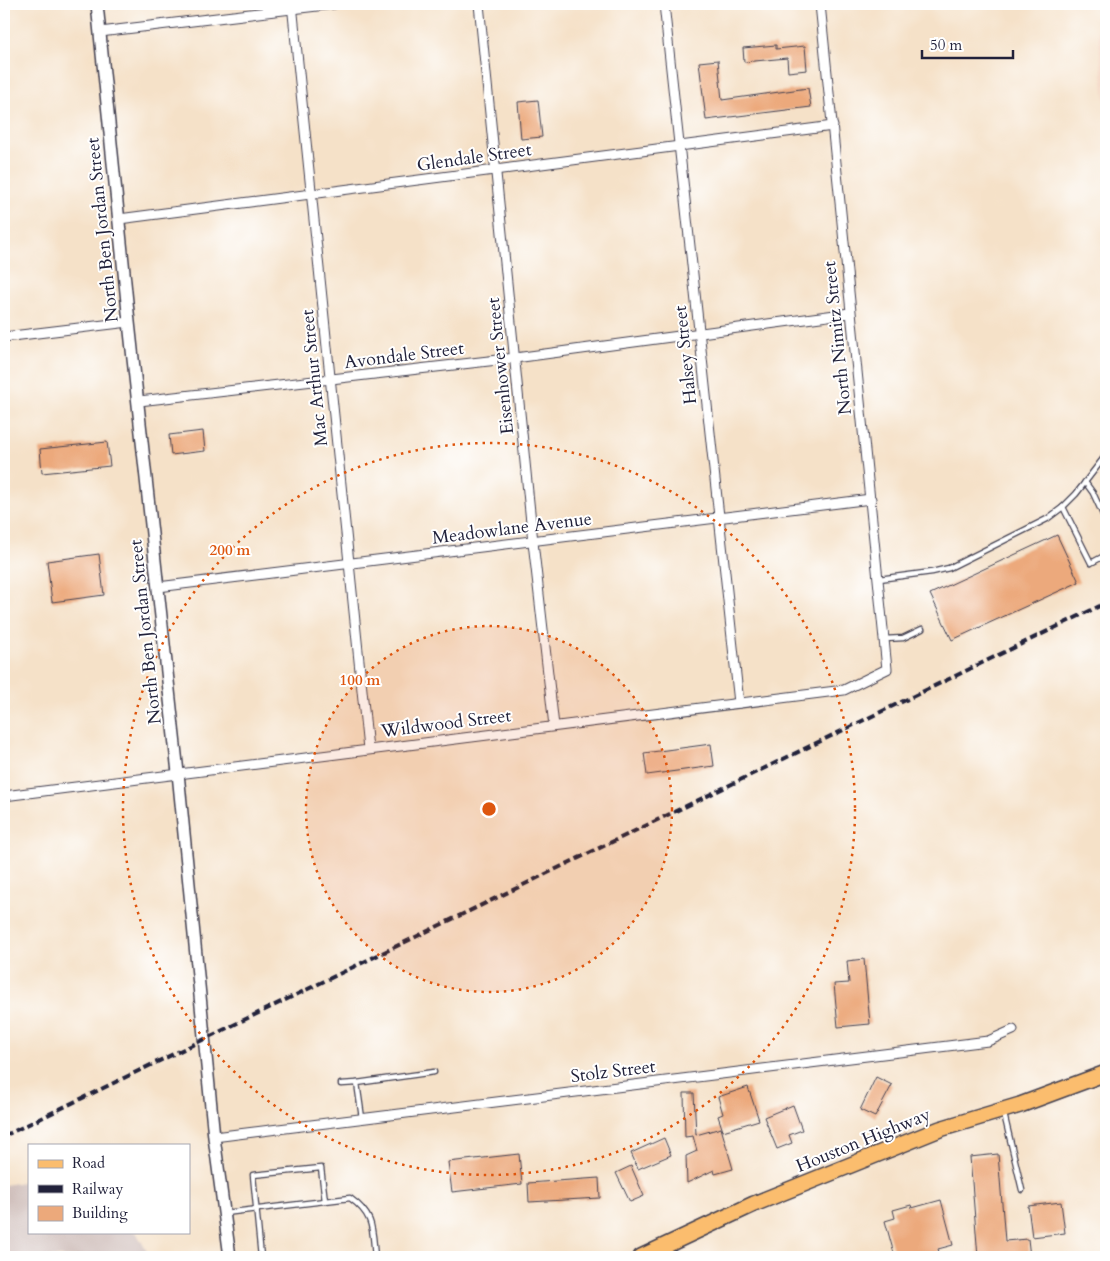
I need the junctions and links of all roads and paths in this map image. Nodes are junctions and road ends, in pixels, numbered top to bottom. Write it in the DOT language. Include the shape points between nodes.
graph roads {
  1 [pos="97,4"];
  2 [pos="334,4"];
  3 [pos="479,4"];
  4 [pos="664,4"];
  5 [pos="820,4"];
  6 [pos="292,6"];
  7 [pos="100,32"];
  8 [pos="833,126"];
  9 [pos="679,146"];
  10 [pos="496,171"];
  11 [pos="311,195"];
  12 [pos="119,219"];
  13 [pos="850,313"];
  14 [pos="129,322"];
  15 [pos="699,334"];
  16 [pos="4,337"];
  17 [pos="516,358"];
  18 [pos="330,380"];
  19 [pos="139,401"];
  20 [pos="1106,455"];
  21 [pos="1085,482"];
  22 [pos="871,499"];
  23 [pos="1063,508"];
  24 [pos="720,517"];
  25 [pos="1106,521"];
  26 [pos="533,542"];
  27 [pos="1106,556"];
  28 [pos="350,564"];
  29 [pos="879,579"];
  30 [pos="158,587"];
  31 [pos="922,629"];
  32 [pos="885,640"];
  33 [pos="887,669"];
  34 [pos="739,704"];
  35 [pos="554,726"];
  36 [pos="368,749"];
  37 [pos="178,773"];
  38 [pos="4,796"];
  39 [pos="1013,1030"];
  40 [pos="434,1072"];
  41 [pos="1106,1073"];
  42 [pos="357,1083"];
  43 [pos="341,1084"];
  44 [pos="1004,1110"];
  45 [pos="362,1118"];
  46 [pos="214,1137"];
  47 [pos="1022,1190"];
  48 [pos="325,1201"];
  49 [pos="256,1209"];
  50 [pos="224,1213"];
  51 [pos="230,1257"];
  52 [pos="261,1257"];
  53 [pos="375,1257"];
  54 [pos="641,1257"];
  1 -- 7 [label="street, North Ben Jordan Street"];
  2 -- 6 [label="street"];
  3 -- 10 [label="street, Eisenhower Street"];
  4 -- 9 [label="street, Halsey Street"];
  5 -- 8 [label="street, North Nimitz Street"];
  6 -- 7 [label="street"];
  6 -- 11 [label="street, Mac Arthur Street"];
  7 -- 12 [label="street, North Ben Jordan Street"];
  8 -- 9 [label="street, Glendale Street"];
  8 -- 13 [label="street, North Nimitz Street"];
  9 -- 10 [label="street, Glendale Street"];
  9 -- 15 [label="street, Halsey Street"];
  10 -- 11 [label="street, Glendale Street"];
  10 -- 17 [label="street, Eisenhower Street"];
  11 -- 12 [label="street, Glendale Street"];
  11 -- 18 [label="street, Mac Arthur Street"];
  12 -- 14 [label="street, North Ben Jordan Street"];
  13 -- 15 [label="street, Avondale Street"];
  13 -- 22 [label="street, North Nimitz Street"];
  14 -- 16 [label="street"];
  14 -- 19 [label="street, North Ben Jordan Street"];
  15 -- 17 [label="street, Avondale Street"];
  15 -- 24 [label="street, Halsey Street"];
  17 -- 18 [label="street, Avondale Street"];
  17 -- 26 [label="street, Eisenhower Street"];
  18 -- 19 [label="street, Avondale Street"];
  18 -- 28 [label="street, Mac Arthur Street"];
  19 -- 30 [label="street, North Ben Jordan Street"];
  20 -- 21 [label="lane"];
  21 -- 23 [label="lane"];
  21 -- 25 [label="lane" via="1094,493"];
  22 -- 24 [label="street, Meadowlane Avenue"];
  22 -- 29 [label="street, North Nimitz Street"];
  23 -- 27 [label="lane" via="1091,563"];
  23 -- 29 [label="lane" via="949,568"];
  24 -- 26 [label="street, Meadowlane Avenue"];
  24 -- 34 [label="street, Halsey Street"];
  26 -- 28 [label="street, Meadowlane Avenue"];
  26 -- 35 [label="street, Eisenhower Street"];
  28 -- 30 [label="street, Meadowlane Avenue"];
  28 -- 36 [label="street, Mac Arthur Street"];
  29 -- 32 [label="street, North Nimitz Street"];
  30 -- 37 [label="street, North Ben Jordan Street"];
  31 -- 32 [label="lane" via="903,638"];
  32 -- 33 [label="street, North Nimitz Street"];
  33 -- 34 [label="street, Wildwood Street" via="844,690"];
  34 -- 35 [label="street, Wildwood Street"];
  35 -- 36 [label="street, Wildwood Street"];
  36 -- 37 [label="street, Wildwood Street"];
  37 -- 38 [label="street, Wildwood Street"];
  37 -- 46 [label="street, North Ben Jordan Street"];
  39 -- 45 [label="street, Stolz Street" via="988,1041"];
  40 -- 42 [label="lane"];
  41 -- 44 [label="main road, Houston Highway"];
  42 -- 43 [label="lane"];
  42 -- 45 [label="lane"];
  44 -- 47 [label="lane"];
  44 -- 54 [label="main road, Houston Highway" via="940,1129 754,1204"];
  45 -- 46 [label="street, Stolz Street"];
  46 -- 50 [label="street, North Ben Jordan Street"];
  48 -- 49 [label="lane"];
  48 -- 49 [label="lane" via="321,1168 254,1175"];
  48 -- 53 [label="lane" via="350,1198 367,1213 372,1222"];
  49 -- 50 [label="lane"];
  49 -- 52 [label="lane"];
  50 -- 51 [label="street, North Ben Jordan Street"];
}
